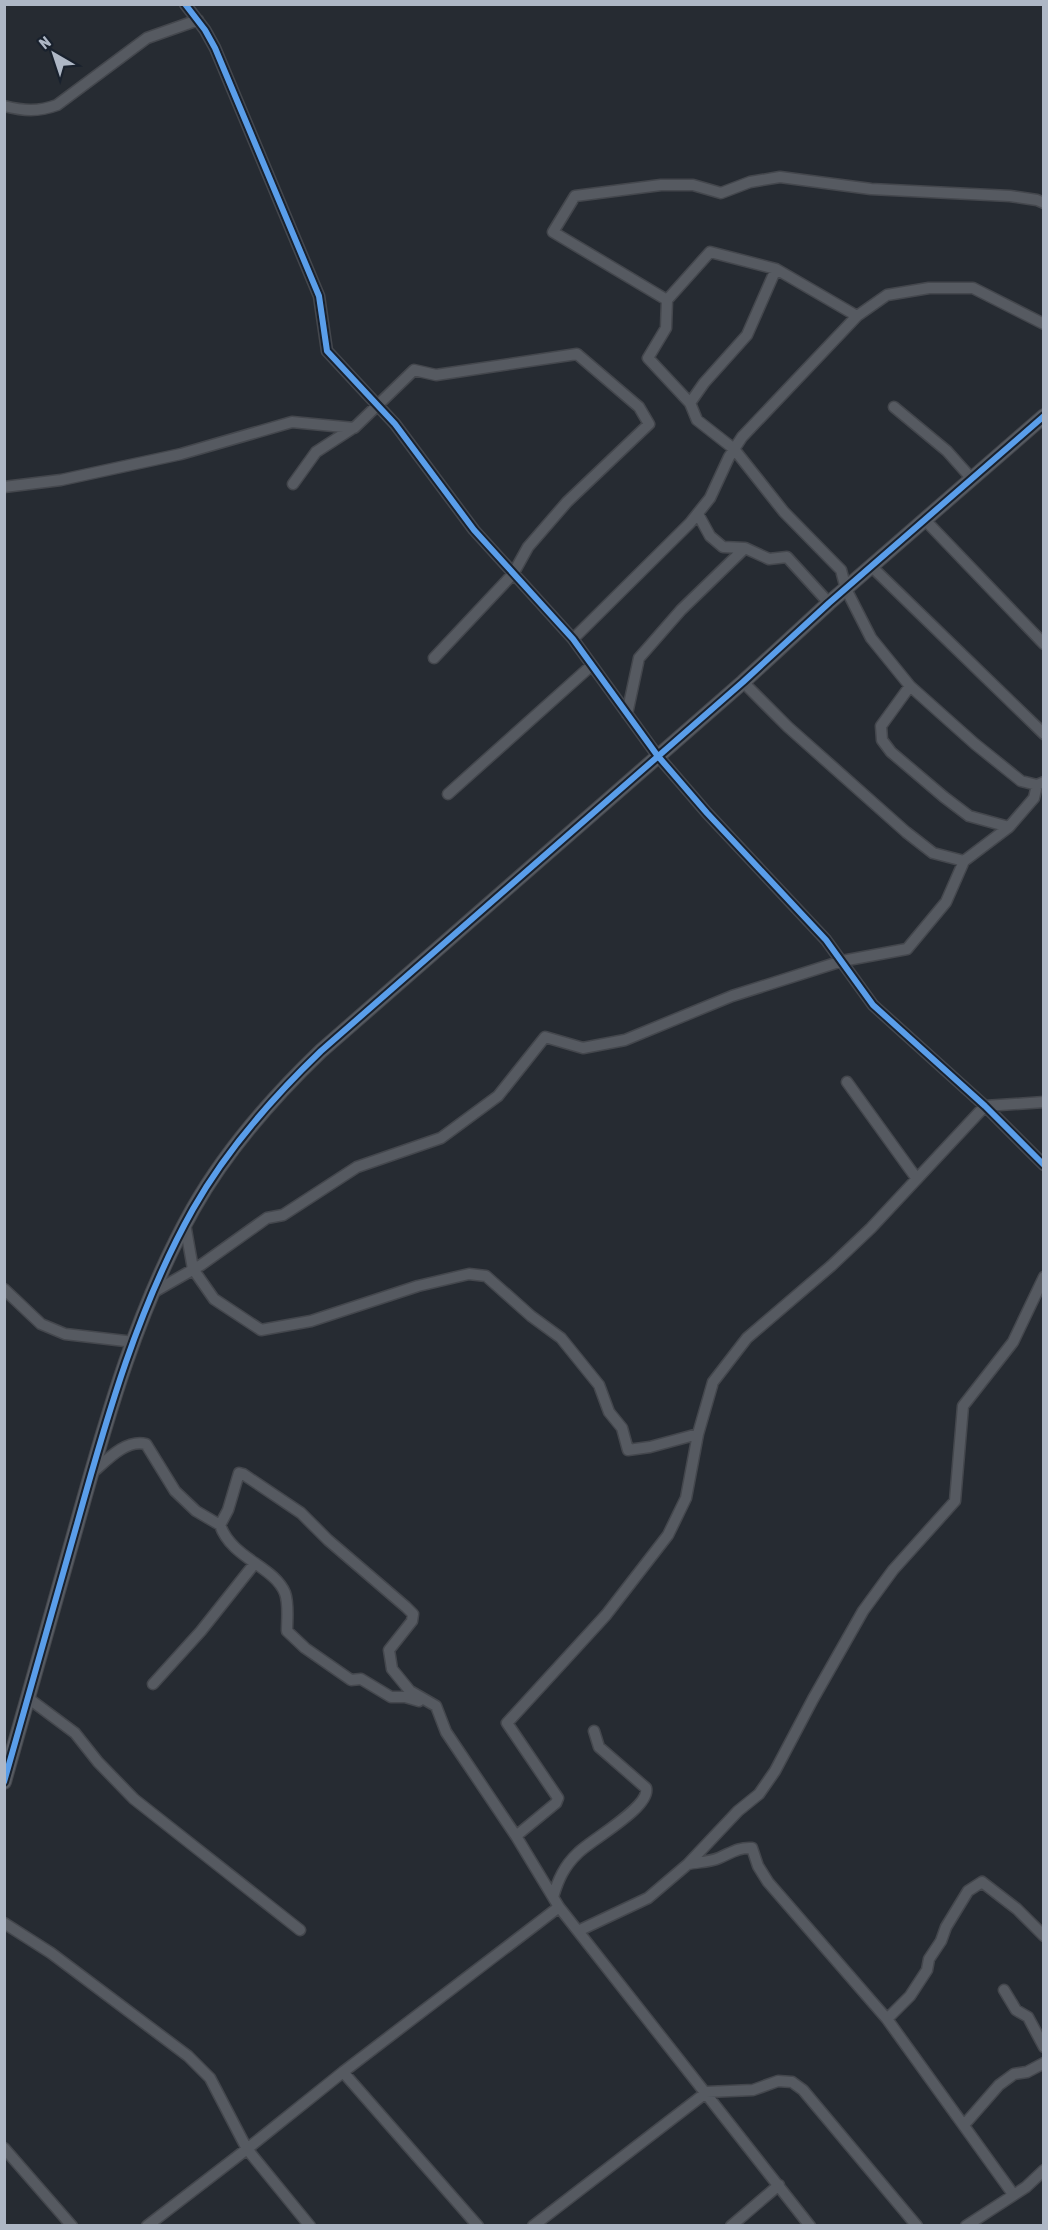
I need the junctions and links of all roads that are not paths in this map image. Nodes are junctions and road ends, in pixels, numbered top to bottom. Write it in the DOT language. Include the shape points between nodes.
graph roads {
  1 [pos="185,4"];
  2 [pos="198,20"];
  3 [pos="4,106"];
  4 [pos="1044,203"];
  5 [pos="776,269"];
  6 [pos="667,300"];
  7 [pos="857,316"];
  8 [pos="1044,324"];
  9 [pos="690,403"];
  10 [pos="377,405"];
  11 [pos="894,407"];
  12 [pos="1044,416"];
  13 [pos="354,428"];
  14 [pos="734,449"];
  15 [pos="972,479"];
  16 [pos="293,484"];
  17 [pos="4,487"];
  18 [pos="698,514"];
  19 [pos="926,520"];
  20 [pos="745,548"];
  21 [pos="872,567"];
  22 [pos="513,574"];
  23 [pos="846,589"];
  24 [pos="829,603"];
  25 [pos="573,639"];
  26 [pos="1044,644"];
  27 [pos="434,658"];
  28 [pos="591,665"];
  29 [pos="743,682"];
  30 [pos="910,686"];
  31 [pos="627,714"];
  32 [pos="1044,734"];
  33 [pos="657,755"];
  34 [pos="1040,784"];
  35 [pos="448,794"];
  36 [pos="1009,827"];
  37 [pos="964,861"];
  38 [pos="842,961"];
  39 [pos="847,1083"];
  40 [pos="1044,1102"];
  41 [pos="985,1106"];
  42 [pos="1044,1165"];
  43 [pos="917,1179"];
  44 [pos="185,1224"];
  45 [pos="193,1269"];
  46 [pos="1044,1277"];
  47 [pos="4,1289"];
  48 [pos="152,1293"];
  49 [pos="134,1342"];
  50 [pos="698,1434"];
  51 [pos="91,1474"];
  52 [pos="220,1525"];
  53 [pos="255,1563"];
  54 [pos="153,1684"];
  55 [pos="28,1698"];
  56 [pos="436,1706"];
  57 [pos="594,1731"];
  58 [pos="4,1782"];
  59 [pos="516,1836"];
  60 [pos="688,1864"];
  61 [pos="553,1897"];
  62 [pos="559,1907"];
  63 [pos="4,1923"];
  64 [pos="300,1930"];
  65 [pos="578,1930"];
  66 [pos="1044,1936"];
  67 [pos="1004,1990"];
  68 [pos="887,2019"];
  69 [pos="1044,2047"];
  70 [pos="1044,2063"];
  71 [pos="343,2072"];
  72 [pos="707,2092"];
  73 [pos="964,2125"];
  74 [pos="4,2148"];
  75 [pos="248,2149"];
  76 [pos="1044,2170"];
  77 [pos="779,2185"];
  78 [pos="1013,2194"];
  79 [pos="72,2226"];
  80 [pos="147,2226"];
  81 [pos="310,2226"];
  82 [pos="478,2226"];
  83 [pos="533,2226"];
  84 [pos="731,2226"];
  85 [pos="810,2226"];
  86 [pos="917,2226"];
  87 [pos="966,2226"];
  1 -- 2 [label="street"];
  2 -- 3 [label="street" via="147,38 57,105 42,111"];
  2 -- 10 [label="street" via="215,48 319,296 327,351"];
  4 -- 6 [label="street" via="1010,196 871,189 780,177 750,182 721,193 693,185 661,185 575,196 553,232"];
  5 -- 6 [label="street" via="710,252"];
  5 -- 7 [label="street"];
  5 -- 9 [label="street" via="747,335"];
  6 -- 9 [label="street" via="666,328 648,358"];
  7 -- 8 [label="street" via="887,295 929,288 973,288"];
  7 -- 14 [label="street"];
  9 -- 14 [label="street" via="697,420"];
  10 -- 13 [label="street"];
  10 -- 22 [label="street"];
  10 -- 22 [label="street" via="414,370 436,375 577,354 639,407 649,424 567,502 528,547"];
  11 -- 15 [label="street" via="947,451"];
  12 -- 15 [label="street"];
  13 -- 16 [label="street" via="316,452"];
  13 -- 17 [label="street" via="292,422 181,454 62,480"];
  14 -- 18 [label="street"];
  14 -- 23 [label="street" via="784,512 841,570"];
  15 -- 19 [label="street"];
  18 -- 20 [label="street" via="710,536 723,547"];
  18 -- 25 [label="street"];
  19 -- 21 [label="street"];
  19 -- 26 [label="street"];
  20 -- 24 [label="street" via="769,559 787,557"];
  20 -- 31 [label="street" via="681,610 639,658"];
  21 -- 23 [label="street"];
  21 -- 32 [label="street"];
  22 -- 25 [label="street"];
  22 -- 27 [label="street"];
  23 -- 24 [label="street"];
  23 -- 30 [label="street" via="871,638"];
  24 -- 29 [label="street"];
  25 -- 28 [label="street"];
  28 -- 31 [label="street"];
  28 -- 35 [label="street"];
  29 -- 33 [label="street"];
  29 -- 37 [label="street" via="788,728 906,832 933,853"];
  30 -- 34 [label="street" via="1009,772 1021,781"];
  30 -- 36 [label="street" via="881,726 882,740 891,752 969,816"];
  31 -- 33 [label="street"];
  33 -- 38 [label="street"];
  33 -- 44 [label="street" via="284,1086 222,1163"];
  34 -- 36 [label="street" via="1034,798"];
  36 -- 37 [label="street"];
  37 -- 38 [label="street" via="945,902 907,949"];
  38 -- 41 [label="street" via="873,1005"];
  38 -- 45 [label="street" via="732,996 625,1040 583,1048 545,1037 498,1095 441,1138 357,1167 283,1215 267,1218"];
  39 -- 43 [label="street"];
  40 -- 41 [label="street"];
  41 -- 42 [label="street"];
  41 -- 43 [label="street"];
  43 -- 50 [label="street" via="831,1266 747,1338 713,1382"];
  44 -- 45 [label="street"];
  44 -- 48 [label="street"];
  45 -- 48 [label="street"];
  45 -- 50 [label="street" via="214,1299 261,1330 311,1321 418,1286 469,1274 486,1276 561,1338 599,1385 609,1412 622,1428 628,1450"];
  46 -- 60 [label="street" via="1013,1342 963,1406 955,1501 899,1562 863,1611 759,1794"];
  47 -- 49 [label="street" via="40,1324 65,1334"];
  48 -- 49 [label="street"];
  49 -- 51 [label="street"];
  50 -- 59 [label="street" via="686,1498 668,1536 606,1615 507,1723 558,1798"];
  51 -- 52 [label="street" via="118,1450 139,1442 146,1444 176,1491 196,1511"];
  51 -- 55 [label="street"];
  52 -- 53 [label="street" via="224,1537"];
  52 -- 56 [label="street" via="239,1473 300,1514 413,1614 412,1621 389,1650 392,1669 410,1690"];
  53 -- 54 [label="street"];
  53 -- 56 [label="street" via="285,1592 287,1630 305,1648 351,1680 361,1679 391,1697"];
  55 -- 58 [label="street"];
  55 -- 64 [label="street" via="75,1733 134,1799"];
  56 -- 59 [label="street" via="446,1732"];
  57 -- 61 [label="street" via="599,1747 648,1791 633,1811 569,1863 558,1879"];
  59 -- 61 [label="street"];
  60 -- 65 [label="street" via="648,1898"];
  60 -- 68 [label="street" via="752,1848 768,1882"];
  61 -- 62 [label="street"];
  62 -- 65 [label="street"];
  62 -- 71 [label="street"];
  63 -- 75 [label="street" via="51,1953 188,2056 210,2078"];
  65 -- 72 [label="street"];
  66 -- 68 [label="street" via="982,1882 968,1891 929,1959 927,1970 910,1996"];
  67 -- 69 [label="street" via="1016,2010 1028,2017"];
  68 -- 73 [label="street"];
  70 -- 73 [label="street" via="1014,2074 999,2085"];
  71 -- 75 [label="street"];
  71 -- 82 [label="street"];
  72 -- 77 [label="street"];
  72 -- 83 [label="street"];
  72 -- 86 [label="street" via="753,2090 778,2080 792,2082 803,2090"];
  73 -- 78 [label="street"];
  74 -- 79 [label="street"];
  75 -- 80 [label="street"];
  75 -- 81 [label="street"];
  76 -- 78 [label="street"];
  77 -- 84 [label="street"];
  77 -- 85 [label="street"];
  78 -- 87 [label="street"];
}
